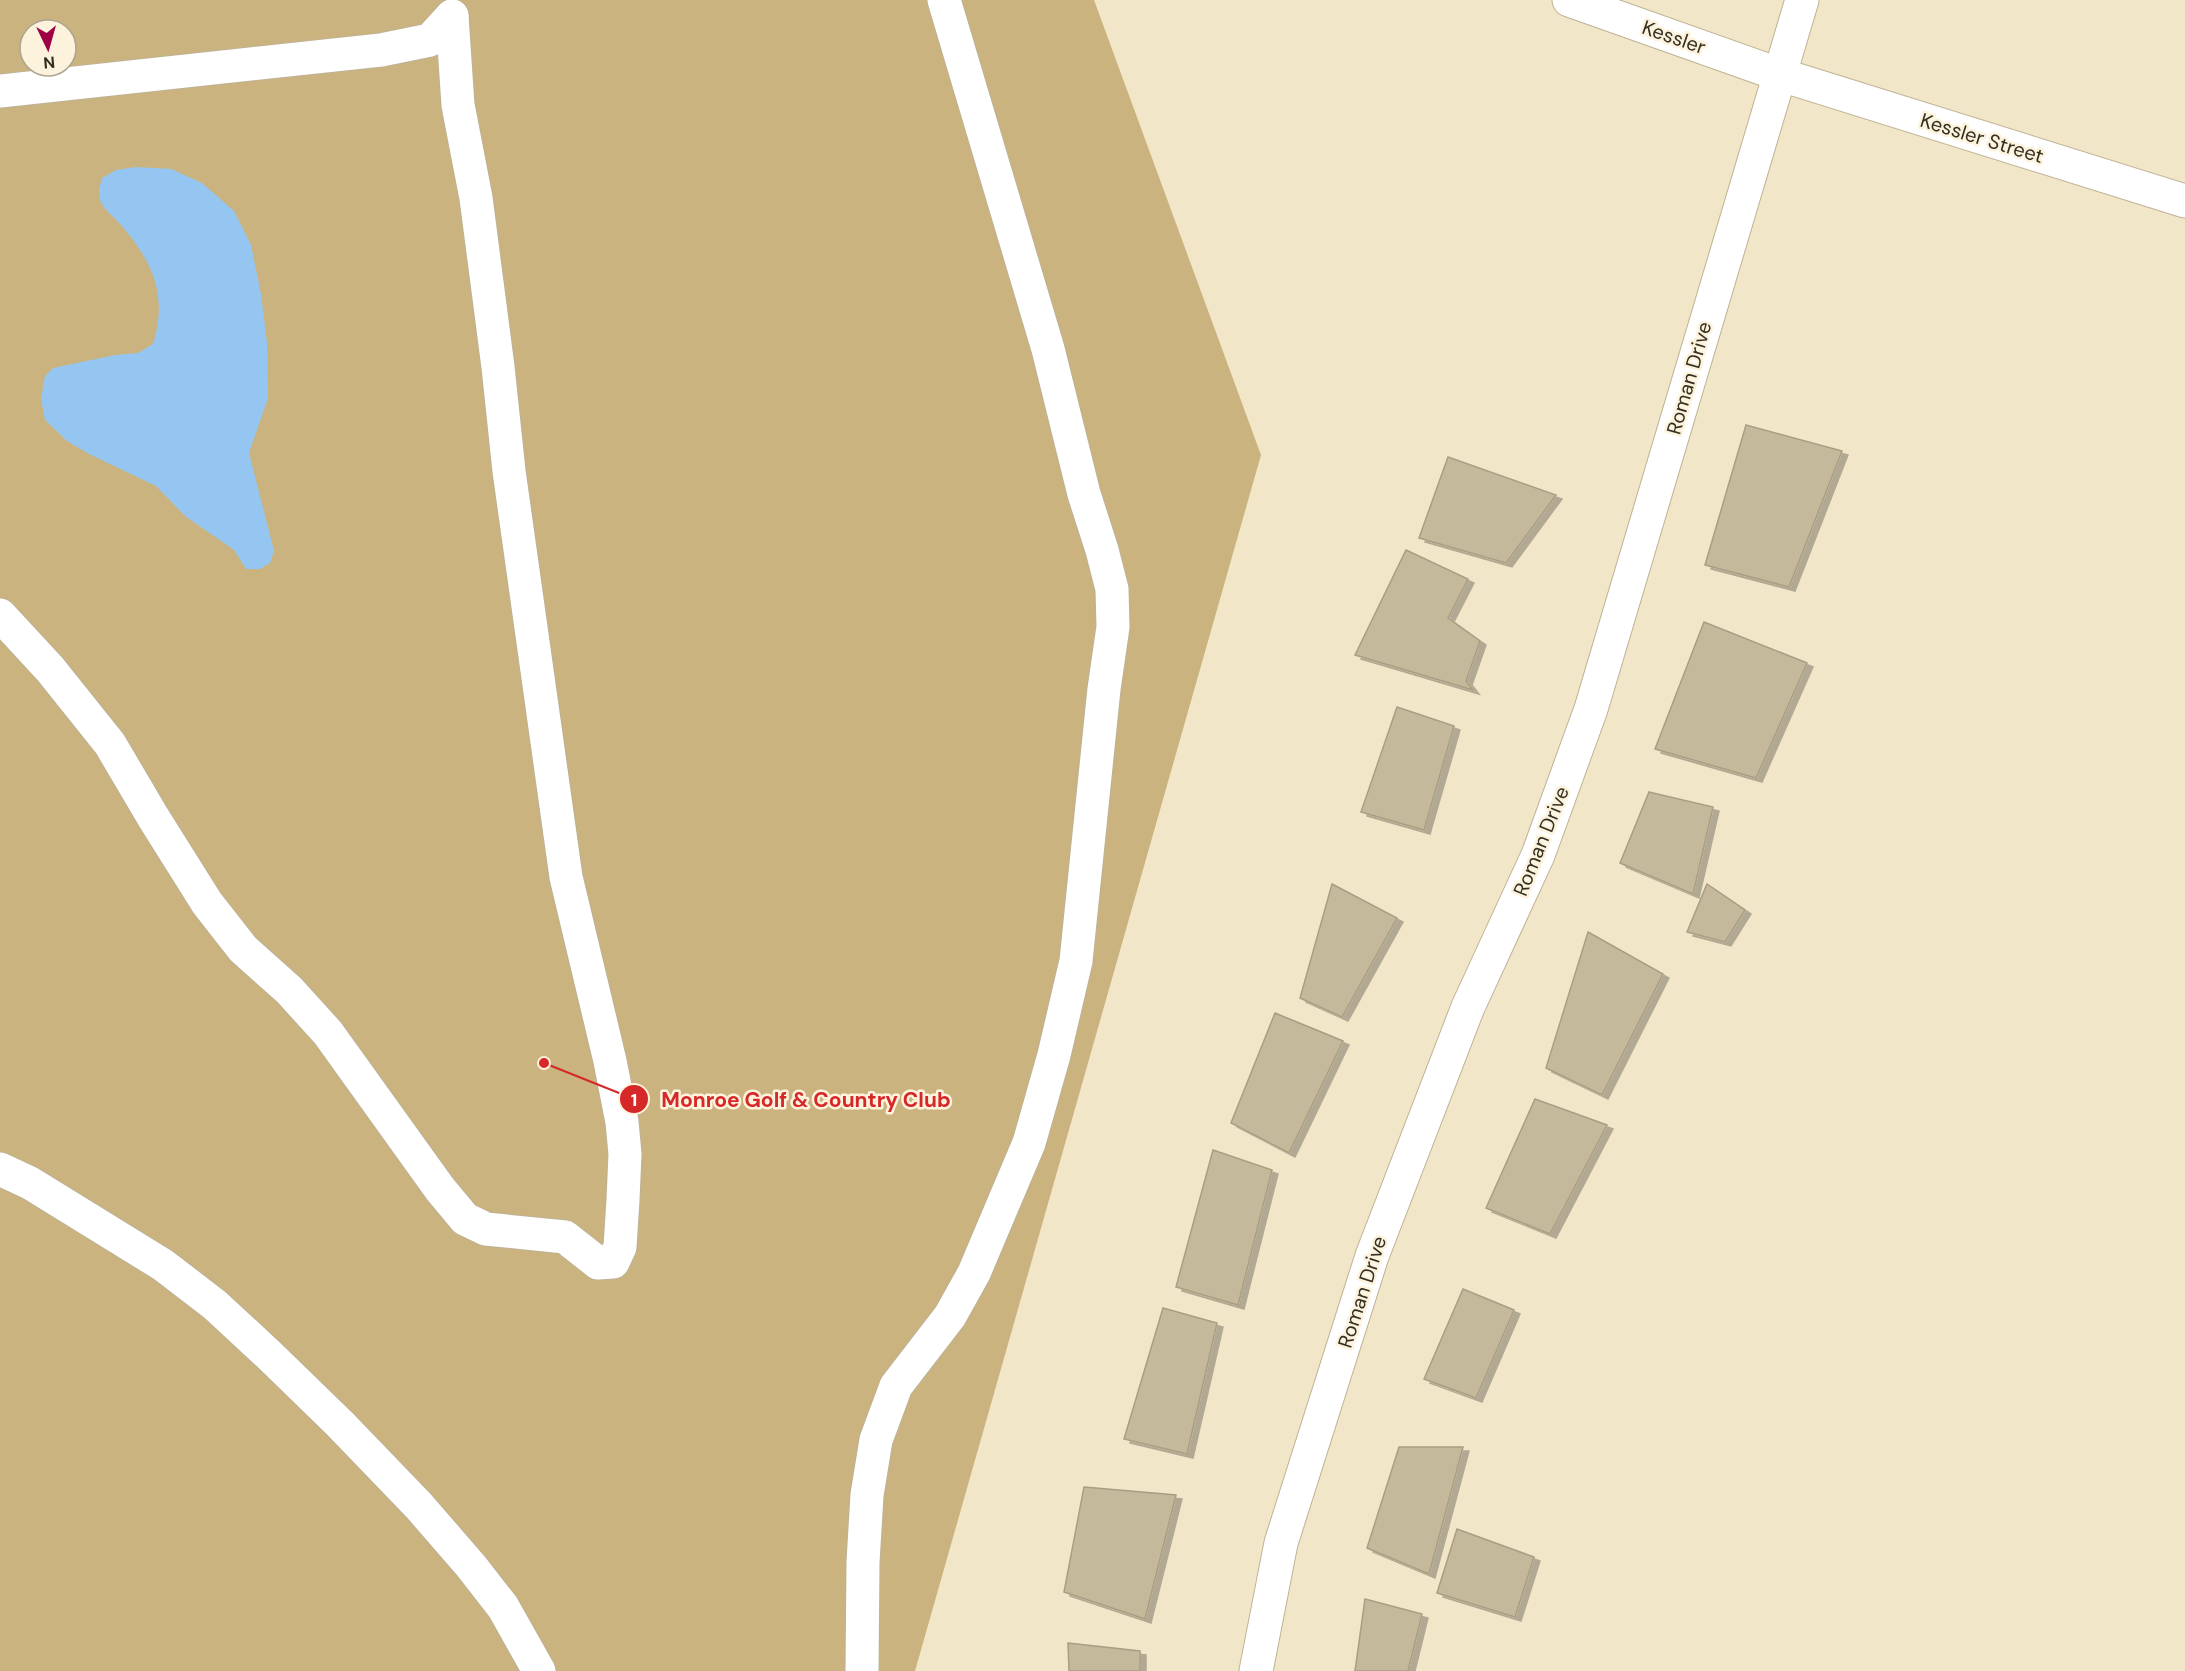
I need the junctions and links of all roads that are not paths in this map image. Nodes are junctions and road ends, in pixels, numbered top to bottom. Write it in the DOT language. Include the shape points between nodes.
graph roads {
  1 [pos="944,0"];
  2 [pos="1569,0"];
  3 [pos="1802,0"];
  4 [pos="1778,74"];
  5 [pos="0,91"];
  6 [pos="2185,201"];
  7 [pos="0,615"];
  8 [pos="0,1169"];
  9 [pos="539,1671"];
  10 [pos="862,1671"];
  11 [pos="1256,1671"];
  1 -- 10 [label="street" via="1048,349 1112,589 1113,627 1076,961 1054,1055 1029,1143 974,1273 950,1316 896,1386 876,1440 867,1495"];
  2 -- 4 [label="street, Kessler"];
  3 -- 4 [label="street, Roman Drive"];
  4 -- 6 [label="street, Kessler Street"];
  4 -- 11 [label="street, Roman Drive" via="1591,709 1538,855 1468,1007 1372,1256 1281,1543"];
  5 -- 7 [label="street" via="381,50 430,40 452,16 458,105 476,198 510,483 566,877 622,1122 625,1154 620,1247 613,1262 598,1263 565,1237 486,1229 465,1219 328,1033 289,990 243,949 214,912 110,744 50,669"];
  8 -- 9 [label="street" via="30,1183 163,1265 268,1354 419,1506 471,1566 503,1607"];
}
